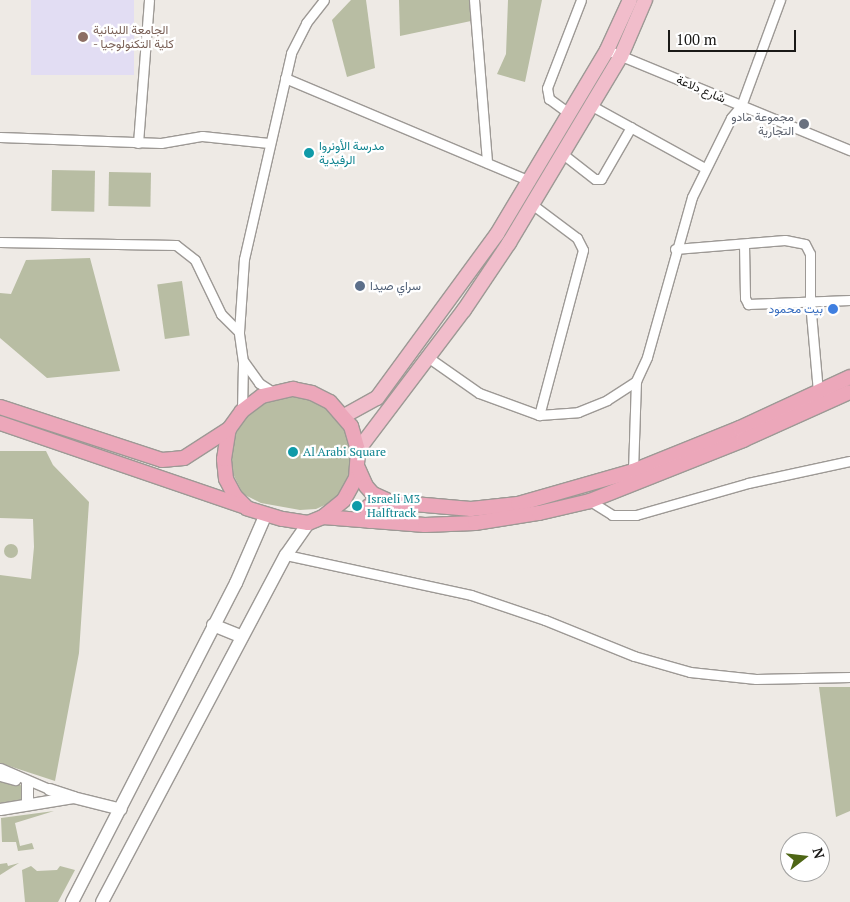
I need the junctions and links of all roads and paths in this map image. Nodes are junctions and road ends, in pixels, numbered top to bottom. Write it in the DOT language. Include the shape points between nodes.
graph roads {
  1 [pos="149,0"];
  2 [pos="324,0"];
  3 [pos="474,0"];
  4 [pos="581,0"];
  5 [pos="630,0"];
  6 [pos="645,0"];
  7 [pos="780,0"];
  8 [pos="607,50"];
  9 [pos="621,56"];
  10 [pos="284,78"];
  11 [pos="592,106"];
  12 [pos="741,106"];
  13 [pos="570,114"];
  14 [pos="631,127"];
  15 [pos="0,137"];
  16 [pos="138,142"];
  17 [pos="269,143"];
  18 [pos="850,150"];
  19 [pos="564,155"];
  20 [pos="487,162"];
  21 [pos="705,168"];
  22 [pos="530,181"];
  23 [pos="532,205"];
  24 [pos="0,242"];
  25 [pos="744,244"];
  26 [pos="675,250"];
  27 [pos="468,276"];
  28 [pos="481,285"];
  29 [pos="850,300"];
  30 [pos="810,302"];
  31 [pos="239,332"];
  32 [pos="429,358"];
  33 [pos="244,362"];
  34 [pos="850,377"];
  35 [pos="636,380"];
  36 [pos="273,392"];
  37 [pos="818,392"];
  38 [pos="850,392"];
  39 [pos="0,407"];
  40 [pos="242,411"];
  41 [pos="539,415"];
  42 [pos="344,416"];
  43 [pos="0,422"];
  44 [pos="229,430"];
  45 [pos="358,450"];
  46 [pos="850,461"];
  47 [pos="358,468"];
  48 [pos="633,471"];
  49 [pos="380,499"];
  50 [pos="590,501"];
  51 [pos="247,508"];
  52 [pos="266,514"];
  53 [pos="323,517"];
  54 [pos="370,521"];
  55 [pos="308,523"];
  56 [pos="286,554"];
  57 [pos="213,625"];
  58 [pos="242,637"];
  59 [pos="850,677"];
  60 [pos="0,768"];
  61 [pos="0,776"];
  62 [pos="27,783"];
  63 [pos="49,789"];
  64 [pos="73,797"];
  65 [pos="27,804"];
  66 [pos="0,809"];
  67 [pos="121,809"];
  68 [pos="72,902"];
  69 [pos="102,902"];
  1 -- 16 [label="street"];
  2 -- 10 [label="street" via="297,38"];
  3 -- 20 [label="street"];
  4 -- 13 [label="street" via="547,88 549,99"];
  5 -- 8 [label="main road"];
  6 -- 9 [label="main road"];
  7 -- 12 [label="street"];
  8 -- 9 [label="street, شارع دلاعة"];
  8 -- 13 [label="main road"];
  9 -- 11 [label="main road"];
  9 -- 12 [label="street, شارع دلاعة"];
  10 -- 17 [label="street"];
  10 -- 20 [label="street"];
  11 -- 14 [label="street"];
  11 -- 19 [label="main road"];
  12 -- 18 [label="street, شارع دلاعة"];
  12 -- 21 [label="street"];
  13 -- 22 [label="main road"];
  14 -- 19 [label="street" via="602,179 595,179"];
  14 -- 21 [label="street"];
  15 -- 16 [label="street"];
  16 -- 17 [label="street" via="161,143 202,136"];
  17 -- 31 [label="street" via="244,259"];
  19 -- 23 [label="main road"];
  20 -- 22 [label="street"];
  21 -- 26 [label="street"];
  22 -- 27 [label="main road"];
  23 -- 28 [label="main road"];
  23 -- 41 [label="street" via="580,241 583,250"];
  24 -- 31 [label="street" via="176,245 195,260 222,314"];
  25 -- 26 [label="street"];
  25 -- 30 [label="street" via="794,240 804,244 810,254"];
  25 -- 30 [label="street" via="745,298 748,304"];
  26 -- 35 [label="street" via="647,357"];
  27 -- 28 [label="main road"];
  27 -- 42 [label="main road" via="377,398"];
  28 -- 32 [label="main road"];
  29 -- 30 [label="street"];
  30 -- 37 [label="street"];
  31 -- 33 [label="street"];
  32 -- 41 [label="street" via="479,393"];
  32 -- 45 [label="main road"];
  33 -- 36 [label="street" via="259,383"];
  33 -- 40 [label="street"];
  34 -- 37 [label="highway"];
  35 -- 41 [label="street" via="589,408 566,415"];
  35 -- 48 [label="street"];
  36 -- 40 [label="highway"];
  36 -- 42 [label="highway" via="293,390 312,393 330,402"];
  37 -- 48 [label="highway"];
  38 -- 50 [label="highway" via="743,440"];
  39 -- 44 [label="highway" via="162,460 184,458"];
  40 -- 44 [label="highway"];
  42 -- 45 [label="highway"];
  43 -- 51 [label="highway"];
  44 -- 51 [label="highway" via="224,459 226,479 235,496"];
  45 -- 47 [label="highway"];
  46 -- 50 [label="street" via="748,483 636,515 612,515"];
  47 -- 49 [label="highway" via="366,486"];
  47 -- 53 [label="highway" via="344,500"];
  48 -- 49 [label="highway" via="501,507 447,508"];
  49 -- 54 [label="highway" via="369,506 367,516"];
  50 -- 54 [label="highway" via="475,523 425,525"];
  51 -- 52 [label="highway"];
  52 -- 55 [label="highway"];
  52 -- 57 [label="main road" via="236,583"];
  53 -- 54 [label="highway"];
  53 -- 55 [label="highway"];
  55 -- 56 [label="main road"];
  56 -- 58 [label="main road"];
  56 -- 59 [label="street" via="471,596 545,620 634,656 690,672 756,679"];
  57 -- 58 [label="main road"];
  57 -- 67 [label="main road"];
  58 -- 69 [label="main road"];
  60 -- 63 [label="street"];
  61 -- 62 [label="street"];
  62 -- 63 [label="street"];
  62 -- 65 [label="street"];
  63 -- 64 [label="street"];
  64 -- 65 [label="street"];
  64 -- 67 [label="street"];
  65 -- 66 [label="street"];
  67 -- 68 [label="main road"];
}
